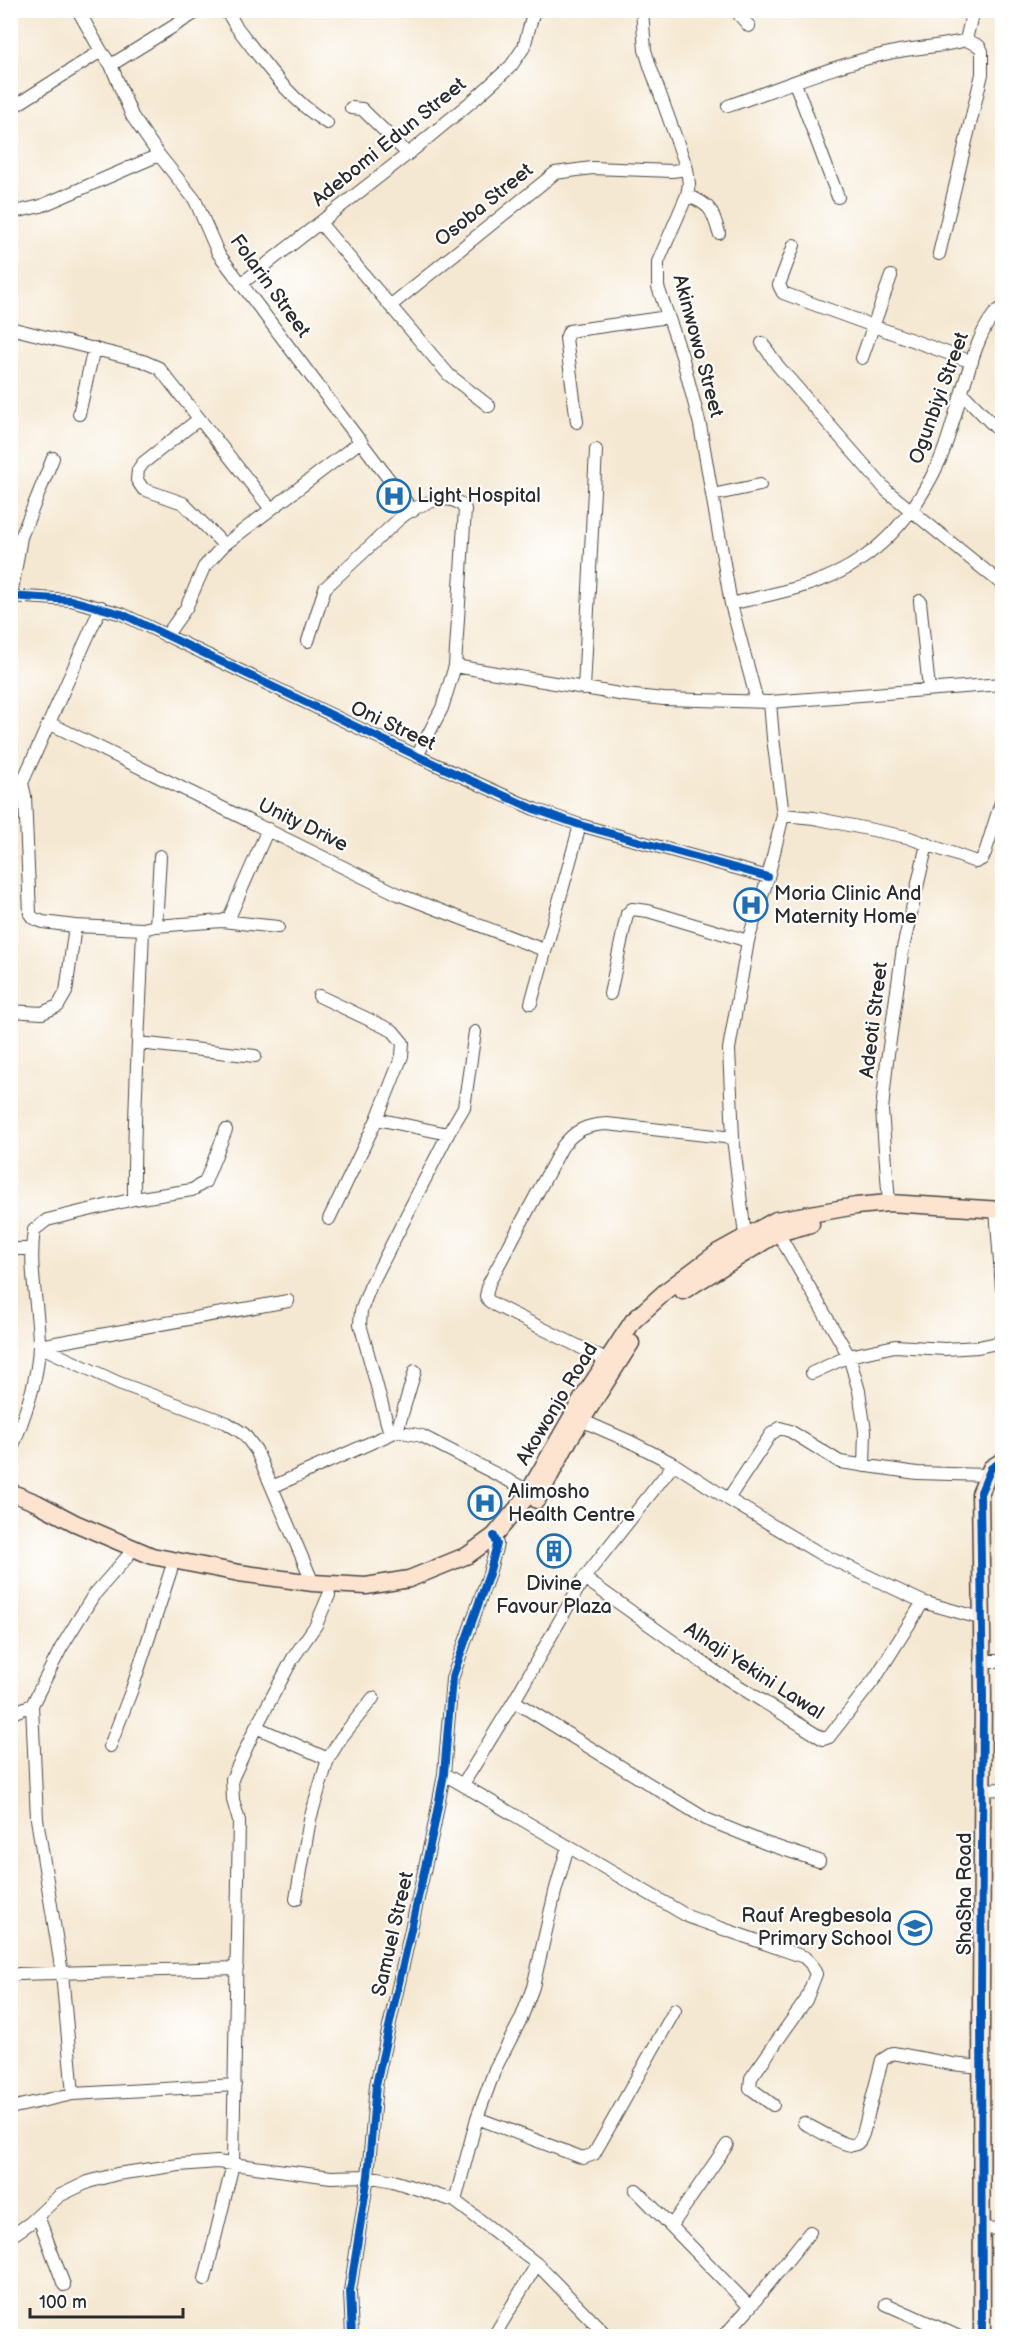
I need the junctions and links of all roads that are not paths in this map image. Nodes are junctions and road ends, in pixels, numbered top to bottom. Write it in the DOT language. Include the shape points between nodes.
graph roads {
  1 [pos="78,10"];
  2 [pos="200,10"];
  3 [pos="222,10"];
  4 [pos="534,10"];
  5 [pos="642,10"];
  6 [pos="735,10"];
  7 [pos="973,10"];
  8 [pos="749,26"];
  9 [pos="966,40"];
  10 [pos="101,51"];
  11 [pos="111,66"];
  12 [pos="795,82"];
  13 [pos="728,106"];
  14 [pos="351,108"];
  15 [pos="10,109"];
  16 [pos="327,123"];
  17 [pos="408,154"];
  18 [pos="159,155"];
  19 [pos="687,169"];
  20 [pos="687,195"];
  21 [pos="838,197"];
  22 [pos="10,213"];
  23 [pos="320,223"];
  24 [pos="719,233"];
  25 [pos="794,245"];
  26 [pos="939,254"];
  27 [pos="891,276"];
  28 [pos="241,284"];
  29 [pos="390,306"];
  30 [pos="1002,308"];
  31 [pos="668,317"];
  32 [pos="872,326"];
  33 [pos="10,328"];
  34 [pos="762,343"];
  35 [pos="94,348"];
  36 [pos="862,358"];
  37 [pos="972,362"];
  38 [pos="963,394"];
  39 [pos="489,406"];
  40 [pos="79,414"];
  41 [pos="199,419"];
  42 [pos="577,423"];
  43 [pos="1002,434"];
  44 [pos="361,441"];
  45 [pos="596,450"];
  46 [pos="53,458"];
  47 [pos="760,485"];
  48 [pos="712,495"];
  49 [pos="271,509"];
  50 [pos="413,511"];
  51 [pos="912,512"];
  52 [pos="224,545"];
  53 [pos="1002,584"];
  54 [pos="11,596"];
  55 [pos="920,601"];
  56 [pos="731,604"];
  57 [pos="101,607"];
  58 [pos="166,636"];
  59 [pos="308,641"];
  60 [pos="455,666"];
  61 [pos="1002,684"];
  62 [pos="929,688"];
  63 [pos="584,689"];
  64 [pos="757,700"];
  65 [pos="771,702"];
  66 [pos="49,723"];
  67 [pos="417,756"];
  68 [pos="1002,799"];
  69 [pos="783,815"];
  70 [pos="580,825"];
  71 [pos="268,829"];
  72 [pos="927,844"];
  73 [pos="160,856"];
  74 [pos="768,877"];
  75 [pos="222,921"];
  76 [pos="75,926"];
  77 [pos="156,926"];
  78 [pos="278,927"];
  79 [pos="143,929"];
  80 [pos="748,941"];
  81 [pos="544,950"];
  82 [pos="610,994"];
  83 [pos="319,996"];
  84 [pos="531,1003"];
  85 [pos="10,1011"];
  86 [pos="475,1032"];
  87 [pos="139,1043"];
  88 [pos="255,1056"];
  89 [pos="377,1119"];
  90 [pos="226,1130"];
  91 [pos="448,1134"];
  92 [pos="733,1138"];
  93 [pos="134,1199"];
  94 [pos="889,1203"];
  95 [pos="999,1215"];
  96 [pos="329,1219"];
  97 [pos="778,1233"];
  98 [pos="745,1235"];
  99 [pos="10,1249"];
  100 [pos="31,1249"];
  101 [pos="1002,1289"];
  102 [pos="288,1301"];
  103 [pos="1002,1342"];
  104 [pos="39,1346"];
  105 [pos="849,1356"];
  106 [pos="606,1360"];
  107 [pos="415,1371"];
  108 [pos="812,1373"];
  109 [pos="578,1419"];
  110 [pos="393,1432"];
  111 [pos="10,1454"];
  112 [pos="1002,1461"];
  113 [pos="674,1464"];
  114 [pos="864,1466"];
  115 [pos="986,1475"];
  116 [pos="272,1487"];
  117 [pos="529,1491"];
  118 [pos="10,1492"];
  119 [pos="728,1499"];
  120 [pos="10,1501"];
  121 [pos="496,1540"];
  122 [pos="128,1556"];
  123 [pos="171,1570"];
  124 [pos="584,1578"];
  125 [pos="314,1583"];
  126 [pos="329,1595"];
  127 [pos="923,1602"];
  128 [pos="983,1619"];
  129 [pos="983,1661"];
  130 [pos="1002,1661"];
  131 [pos="373,1698"];
  132 [pos="514,1701"];
  133 [pos="32,1705"];
  134 [pos="10,1714"];
  135 [pos="256,1727"];
  136 [pos="110,1746"];
  137 [pos="328,1759"];
  138 [pos="444,1774"];
  139 [pos="464,1784"];
  140 [pos="1002,1789"];
  141 [pos="982,1790"];
  142 [pos="568,1846"];
  143 [pos="819,1861"];
  144 [pos="296,1899"];
  145 [pos="237,1968"];
  146 [pos="62,1973"];
  147 [pos="10,1977"];
  148 [pos="675,2010"];
  149 [pos="981,2067"];
  150 [pos="235,2085"];
  151 [pos="73,2094"];
  152 [pos="773,2105"];
  153 [pos="10,2108"];
  154 [pos="477,2118"];
  155 [pos="804,2123"];
  156 [pos="727,2145"];
  157 [pos="233,2164"];
  158 [pos="368,2176"];
  159 [pos="636,2190"];
  160 [pos="455,2201"];
  161 [pos="38,2216"];
  162 [pos="672,2225"];
  163 [pos="982,2228"];
  164 [pos="1002,2229"];
  165 [pos="810,2232"];
  166 [pos="10,2237"];
  167 [pos="537,2264"];
  168 [pos="205,2279"];
  169 [pos="64,2285"];
  170 [pos="886,2304"];
  171 [pos="750,2307"];
  172 [pos="983,2336"];
  173 [pos="352,2337"];
  174 [pos="494,2337"];
  175 [pos="607,2337"];
  176 [pos="724,2337"];
  177 [pos="957,2337"];
  1 -- 10 [label="street, Folarin Street"];
  2 -- 11 [label="street"];
  3 -- 16 [label="street" via="288,93"];
  4 -- 17 [label="street, Adebomi Edun Street" via="524,47 511,66"];
  5 -- 19 [label="street, Akinwowo Street" via="645,50"];
  6 -- 8 [label="street"];
  7 -- 9 [label="street"];
  9 -- 12 [label="street" via="886,54"];
  9 -- 26 [label="street" via="982,51 982,74"];
  10 -- 11 [label="street, Folarin Street"];
  10 -- 15 [label="street"];
  11 -- 18 [label="street, Folarin Street" via="132,116"];
  12 -- 13 [label="street"];
  12 -- 21 [label="street"];
  14 -- 17 [label="street" via="362,109"];
  17 -- 23 [label="street, Adebomi Edun Street"];
  18 -- 22 [label="street" via="41,206"];
  18 -- 28 [label="street, Folarin Street" via="195,200 219,253"];
  19 -- 20 [label="street, Akinwowo Street"];
  19 -- 29 [label="street, Osoba Street" via="592,168 555,173"];
  20 -- 24 [label="street" via="706,203"];
  20 -- 31 [label="street, Akinwowo Street" via="658,262 658,287"];
  23 -- 28 [label="street, Adebomi Edun Street"];
  23 -- 29 [label="street"];
  25 -- 32 [label="street" via="779,285 783,293"];
  27 -- 32 [label="street"];
  28 -- 44 [label="street, Folarin Street"];
  29 -- 39 [label="street" via="449,375"];
  30 -- 37 [label="street, Ogunbiyi Street" via="991,318"];
  31 -- 42 [label="street" via="569,331 566,338"];
  31 -- 48 [label="street, Akinwowo Street" via="700,424"];
  32 -- 36 [label="street"];
  32 -- 37 [label="street"];
  33 -- 35 [label="street"];
  34 -- 51 [label="street" via="887,491"];
  35 -- 40 [label="street"];
  35 -- 41 [label="street" via="159,368"];
  37 -- 38 [label="street, Ogunbiyi Street"];
  38 -- 43 [label="street"];
  38 -- 51 [label="street, Ogunbiyi Street" via="947,446"];
  41 -- 49 [label="street"];
  41 -- 52 [label="street" via="142,463 137,480 143,489 183,503"];
  44 -- 49 [label="street"];
  44 -- 50 [label="street, Folarin Street"];
  45 -- 63 [label="street"];
  46 -- 54 [label="street" via="21,537"];
  47 -- 48 [label="street"];
  48 -- 56 [label="street, Akinwowo Street"];
  49 -- 52 [label="street"];
  50 -- 59 [label="street" via="398,520 326,588"];
  50 -- 60 [label="street" via="444,498 456,499 465,508"];
  51 -- 53 [label="street"];
  51 -- 56 [label="street, Ogunbiyi Street" via="860,561 841,572"];
  52 -- 58 [label="street" via="204,567 186,608"];
  54 -- 57 [label="street, Oni Street" via="71,600"];
  55 -- 62 [label="street"];
  56 -- 64 [label="street, Akinwowo Street"];
  57 -- 58 [label="street, Oni Street"];
  57 -- 66 [label="street"];
  58 -- 67 [label="street, Oni Street"];
  60 -- 63 [label="street"];
  60 -- 67 [label="street" via="442,708"];
  61 -- 62 [label="street"];
  62 -- 65 [label="street"];
  63 -- 64 [label="street" via="664,699"];
  64 -- 65 [label="street"];
  65 -- 69 [label="street"];
  66 -- 71 [label="street, Unity Drive"];
  66 -- 76 [label="street" via="22,783 30,914 43,922"];
  67 -- 70 [label="street, Oni Street" via="534,809"];
  68 -- 72 [label="street" via="982,859 976,862"];
  69 -- 72 [label="street" via="814,818"];
  69 -- 74 [label="street"];
  70 -- 74 [label="street, Oni Street"];
  70 -- 81 [label="street"];
  71 -- 75 [label="street" via="229,918"];
  71 -- 81 [label="street, Unity Drive" via="400,895"];
  72 -- 94 [label="street, Adeoti Street" via="903,948 886,1071 882,1110"];
  73 -- 77 [label="street"];
  74 -- 80 [label="street"];
  75 -- 77 [label="street"];
  75 -- 78 [label="street"];
  76 -- 79 [label="street"];
  76 -- 85 [label="street" via="66,992 58,1006 42,1013"];
  77 -- 79 [label="street"];
  79 -- 87 [label="street"];
  80 -- 82 [label="street" via="632,909 627,914"];
  80 -- 92 [label="street" via="729,1049"];
  81 -- 84 [label="street"];
  83 -- 89 [label="street" via="393,1031 403,1043 402,1056"];
  86 -- 91 [label="street" via="464,1107"];
  87 -- 88 [label="street"];
  87 -- 93 [label="street" via="133,1126"];
  89 -- 91 [label="street"];
  89 -- 96 [label="street"];
  90 -- 93 [label="street" via="205,1182 192,1190"];
  91 -- 110 [label="street" via="361,1311 360,1324"];
  92 -- 98 [label="street"];
  92 -- 106 [label="street" via="607,1124 579,1130 562,1147 489,1283 486,1296 495,1305"];
  93 -- 100 [label="street" via="47,1221 34,1230"];
  94 -- 95 [label="main road, Akowonjo Road"];
  94 -- 98 [label="main road, Akowonjo Road" via="776,1220"];
  95 -- 97 [label="main road, Akowonjo Road" via="891,1213 830,1220"];
  95 -- 101 [label="street"];
  97 -- 105 [label="street"];
  97 -- 109 [label="main road, Akowonjo Road" via="692,1284 665,1305 643,1328"];
  98 -- 106 [label="main road, Akowonjo Road" via="666,1291 633,1321"];
  99 -- 100 [label="street"];
  100 -- 104 [label="street"];
  102 -- 104 [label="street"];
  103 -- 105 [label="street" via="945,1349 895,1346"];
  104 -- 111 [label="street" via="36,1376"];
  104 -- 116 [label="street" via="119,1383 227,1423 244,1434 256,1450"];
  105 -- 108 [label="street"];
  105 -- 114 [label="street" via="865,1431"];
  106 -- 109 [label="main road, Akowonjo Road"];
  107 -- 110 [label="street"];
  109 -- 113 [label="street"];
  109 -- 117 [label="main road, Akowonjo Road"];
  109 -- 121 [label="main road, Akowonjo Road" via="538,1498 520,1522"];
  110 -- 116 [label="street"];
  110 -- 117 [label="street" via="422,1436"];
  112 -- 115 [label="main road"];
  113 -- 119 [label="street"];
  113 -- 124 [label="street"];
  114 -- 115 [label="street" via="917,1473"];
  114 -- 119 [label="street" via="840,1462 780,1428 771,1434"];
  115 -- 128 [label="main road, ShaSha Road" via="980,1494"];
  116 -- 125 [label="street"];
  117 -- 121 [label="main road, Akowonjo Road"];
  118 -- 125 [label="main road, Akowonjo Road" via="152,1556"];
  119 -- 127 [label="street" via="819,1553"];
  120 -- 122 [label="main road, Akowonjo Road"];
  121 -- 125 [label="main road, Akowonjo Road" via="409,1579 366,1586"];
  121 -- 126 [label="main road, Akowonjo Road" via="470,1563 439,1577 408,1587"];
  121 -- 138 [label="street, Samuel Street" via="489,1574 452,1679"];
  122 -- 123 [label="main road, Akowonjo Road"];
  122 -- 133 [label="street" via="93,1596"];
  123 -- 126 [label="main road, Akowonjo Road"];
  123 -- 136 [label="street"];
  124 -- 127 [label="street, Alhaji Yekini Lawal" via="713,1670 823,1739 829,1737 876,1677"];
  124 -- 132 [label="street"];
  126 -- 135 [label="street" via="316,1625 293,1658"];
  127 -- 128 [label="street"];
  128 -- 129 [label="main road, ShaSha Road"];
  129 -- 130 [label="street"];
  129 -- 141 [label="main road, ShaSha Road"];
  131 -- 137 [label="street"];
  132 -- 139 [label="street"];
  132 -- 143 [label="street" via="706,1819"];
  133 -- 134 [label="street"];
  133 -- 146 [label="street" via="37,1819"];
  135 -- 137 [label="street"];
  135 -- 145 [label="street" via="232,1779 239,1821"];
  137 -- 144 [label="street" via="310,1819"];
  138 -- 139 [label="street"];
  138 -- 158 [label="street, Samuel Street" via="376,2085"];
  139 -- 142 [label="street"];
  140 -- 141 [label="street"];
  141 -- 149 [label="main road, ShaSha Road"];
  142 -- 152 [label="street" via="689,1917 784,1948 811,1964 816,1974 806,2000 751,2078 750,2088"];
  142 -- 154 [label="street" via="533,1987"];
  145 -- 146 [label="street"];
  145 -- 150 [label="street"];
  146 -- 147 [label="street"];
  146 -- 151 [label="street"];
  148 -- 154 [label="street" via="594,2154 583,2158"];
  149 -- 155 [label="street" via="893,2053 882,2060 859,2142 845,2144"];
  149 -- 163 [label="main road, ShaSha Road"];
  150 -- 151 [label="street"];
  150 -- 157 [label="street"];
  151 -- 153 [label="street"];
  154 -- 160 [label="street"];
  156 -- 162 [label="street"];
  157 -- 158 [label="street" via="331,2177"];
  157 -- 161 [label="street" via="179,2165 117,2174 59,2196"];
  157 -- 168 [label="street"];
  158 -- 160 [label="street"];
  158 -- 173 [label="street, Samuel Street" via="350,2291"];
  159 -- 162 [label="street"];
  160 -- 167 [label="street"];
  161 -- 166 [label="street"];
  161 -- 169 [label="street"];
  162 -- 171 [label="street"];
  163 -- 164 [label="street"];
  163 -- 172 [label="main road, ShaSha Road"];
  165 -- 171 [label="street"];
  167 -- 174 [label="street"];
  167 -- 175 [label="street"];
  170 -- 177 [label="street"];
  171 -- 176 [label="street"];
}
